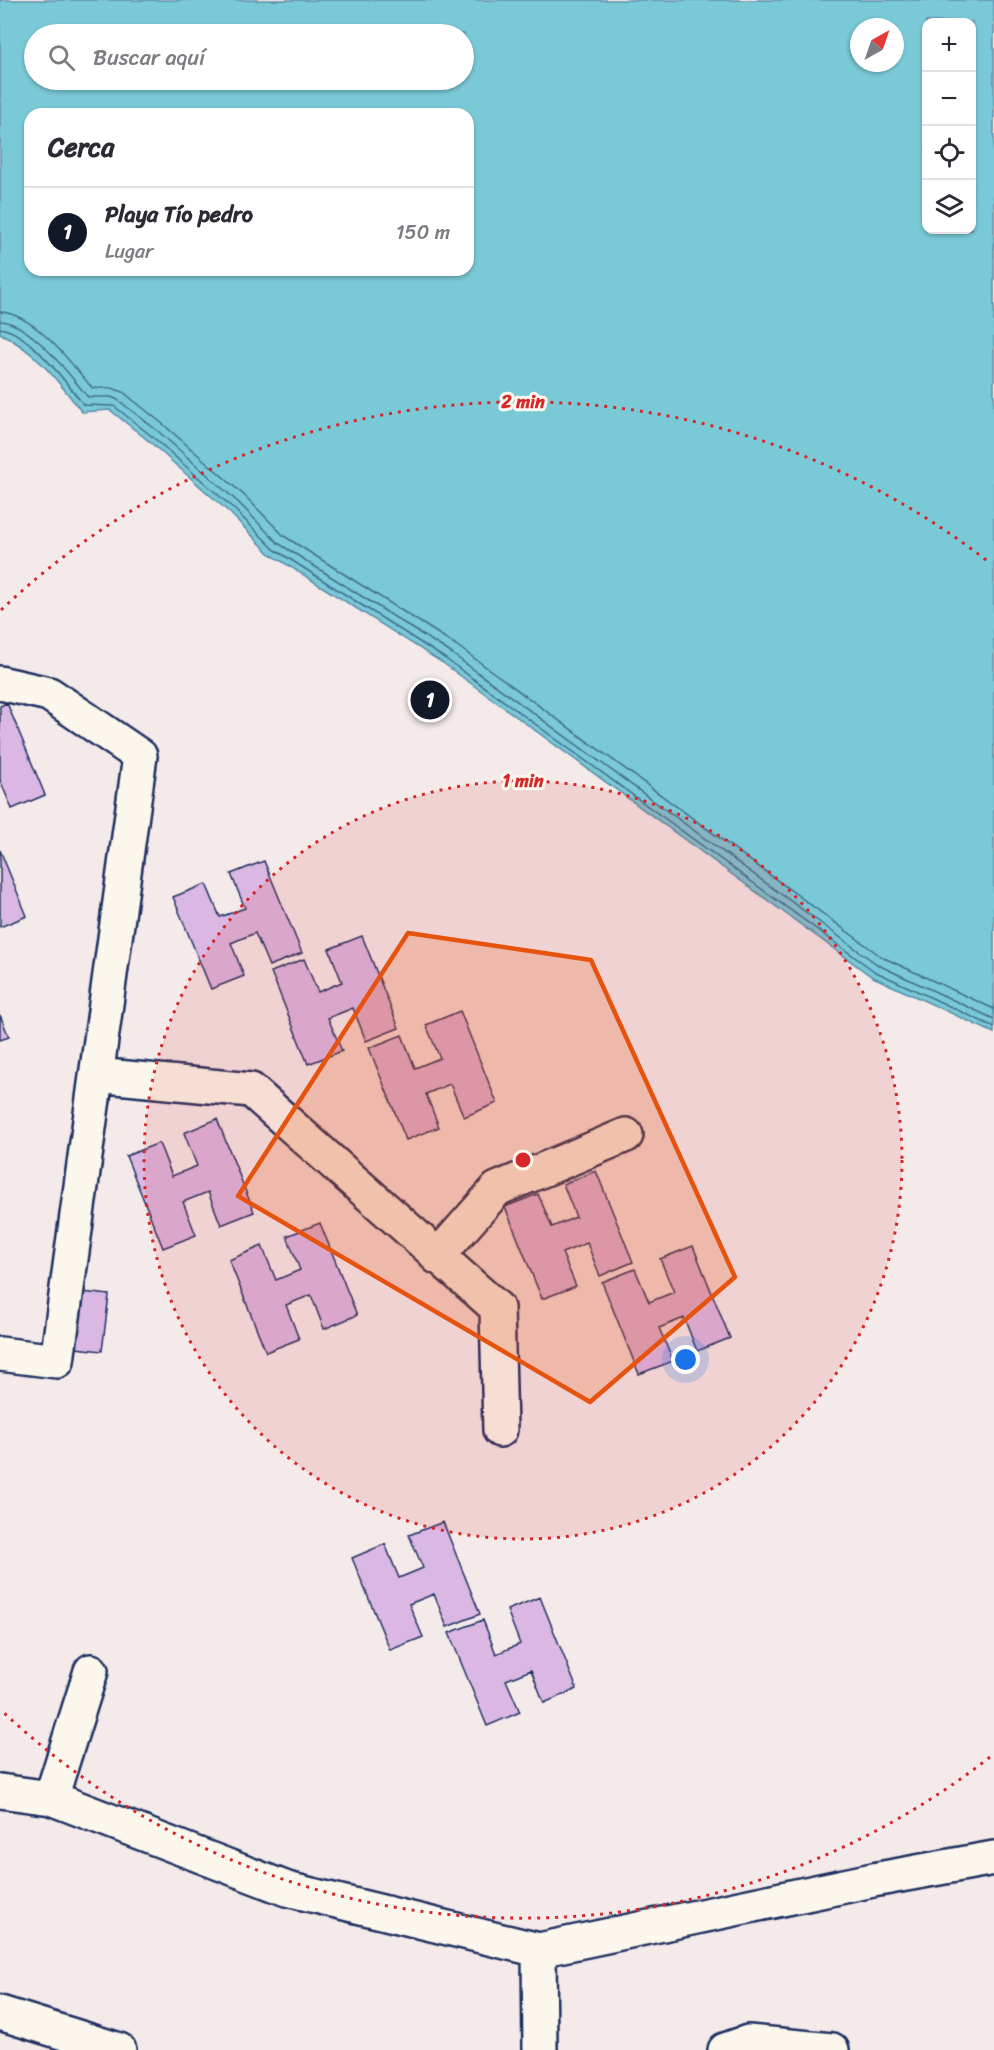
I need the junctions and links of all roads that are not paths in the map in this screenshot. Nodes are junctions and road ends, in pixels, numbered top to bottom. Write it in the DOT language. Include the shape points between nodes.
graph roads {
  1 [pos="0,683"];
  2 [pos="96,1075"];
  3 [pos="626,1135"];
  4 [pos="436,1257"];
  5 [pos="0,1354"];
  6 [pos="500,1430"];
  7 [pos="91,1671"];
  8 [pos="0,1791"];
  9 [pos="51,1798"];
  10 [pos="994,1858"];
  11 [pos="539,1950"];
  12 [pos="0,2013"];
  13 [pos="119,2050"];
  14 [pos="540,2050"];
  15 [pos="725,2050"];
  16 [pos="832,2050"];
  1 -- 2 [label="street" via="49,694 140,756"];
  2 -- 4 [label="street" via="251,1090"];
  2 -- 5 [label="street" via="57,1361"];
  3 -- 4 [label="street" via="497,1189"];
  4 -- 6 [label="street" via="496,1308"];
  7 -- 9 [label="street"];
  8 -- 9 [label="street"];
  9 -- 11 [label="street" via="286,1889"];
  10 -- 11 [label="street"];
  11 -- 14 [label="street"];
  12 -- 13 [label="street"];
  15 -- 16 [label="street" via="748,2042"];
}
